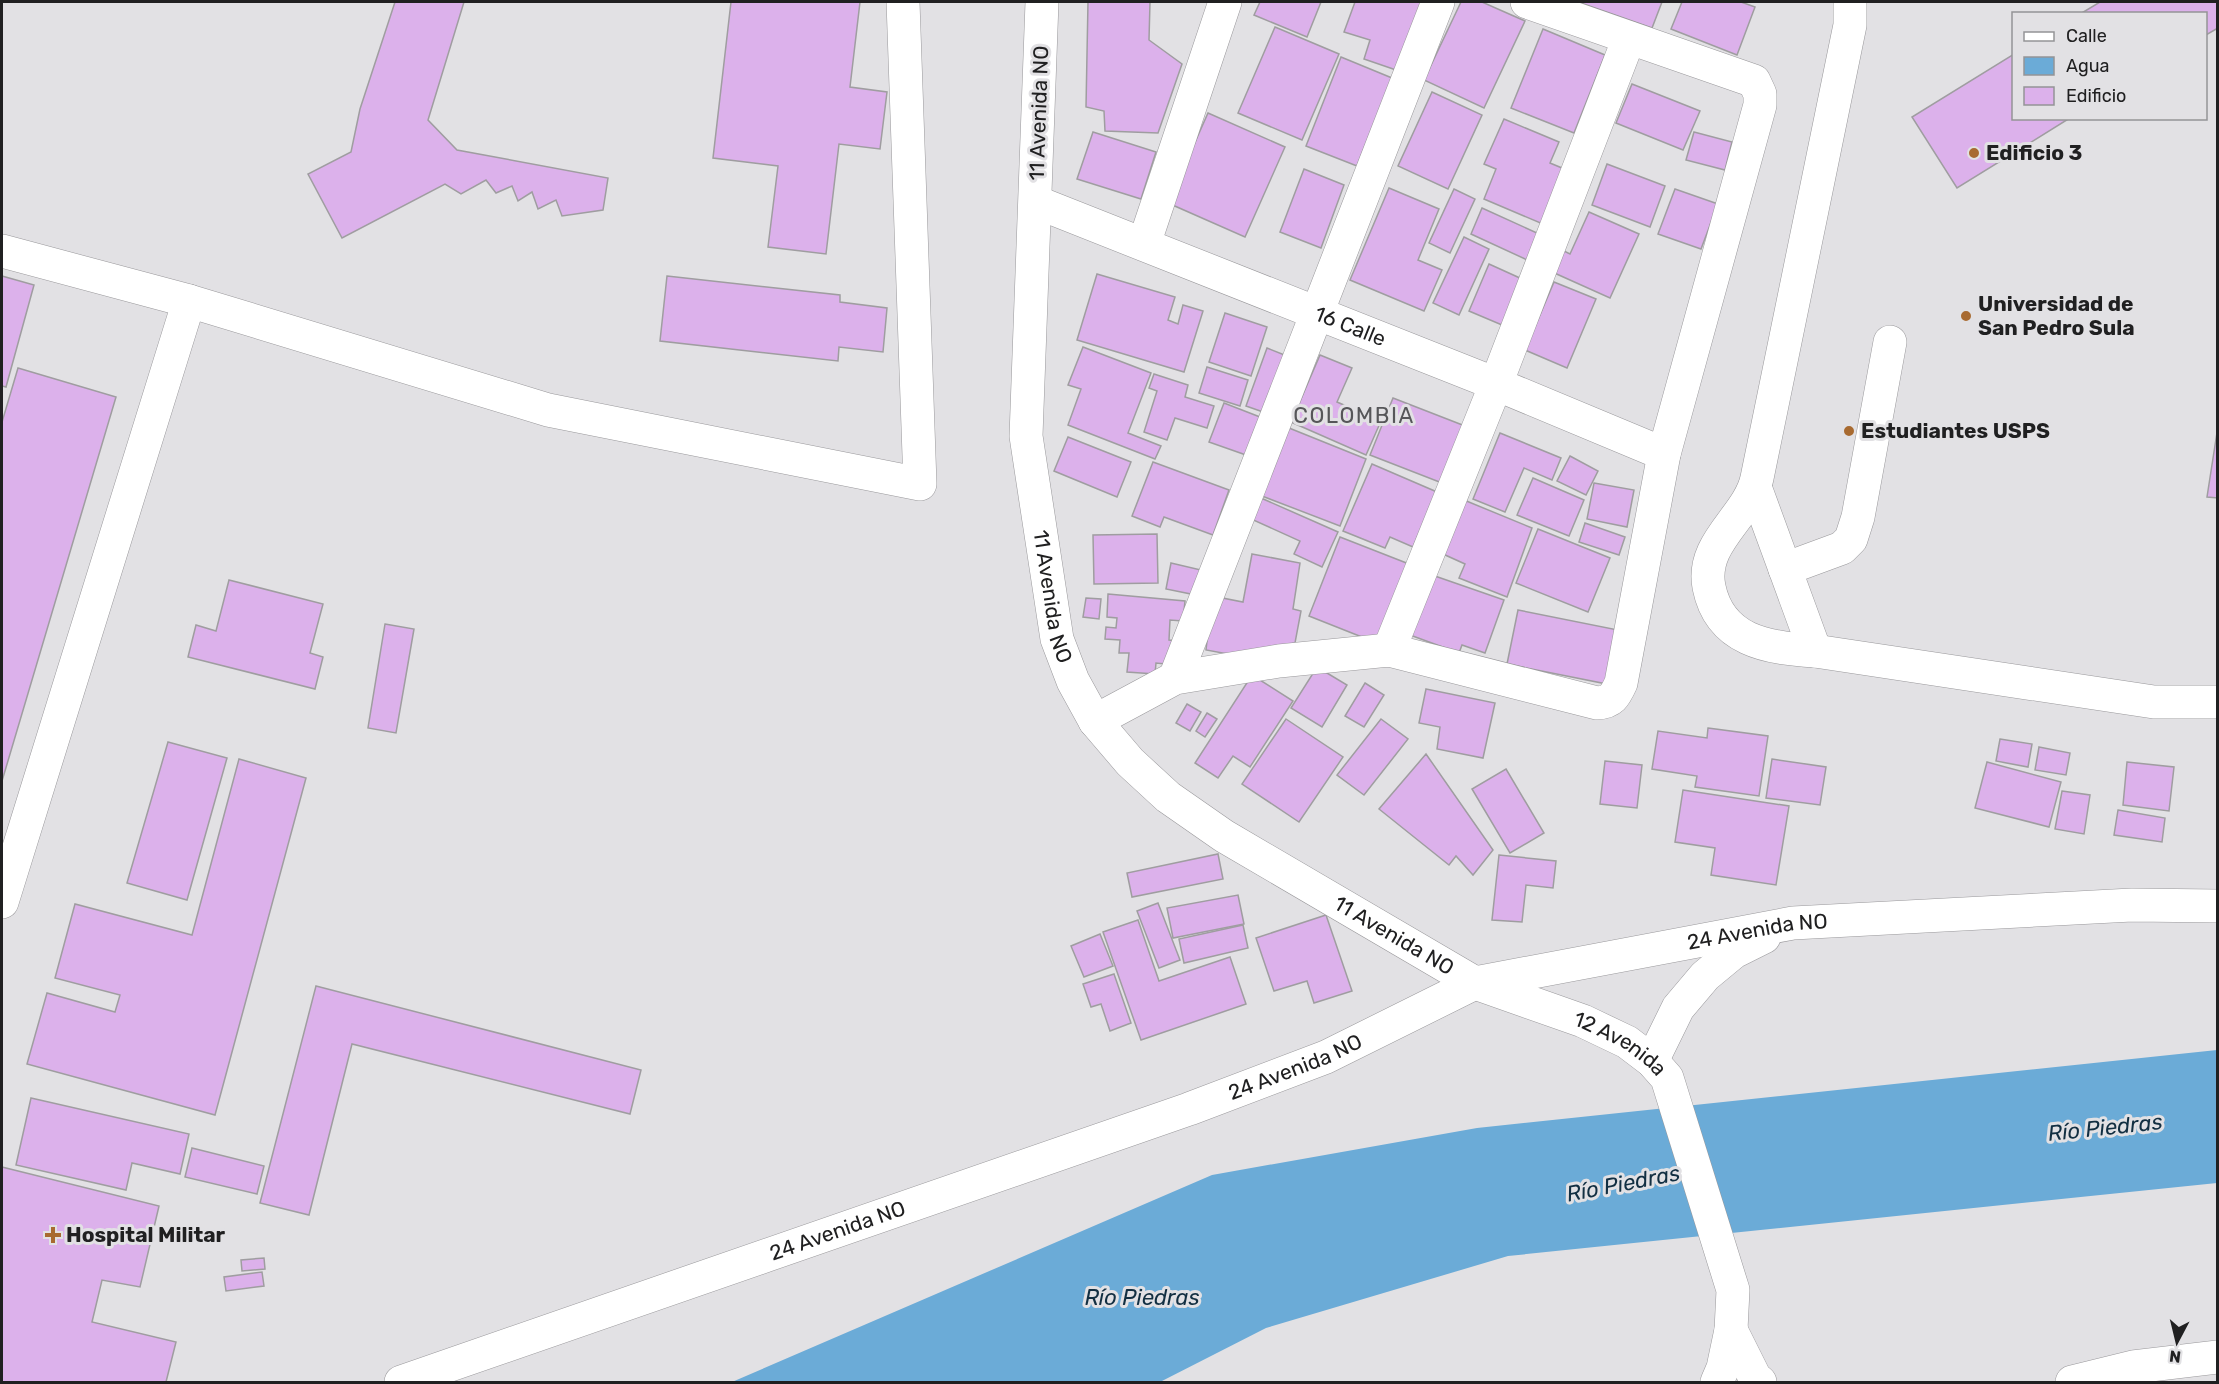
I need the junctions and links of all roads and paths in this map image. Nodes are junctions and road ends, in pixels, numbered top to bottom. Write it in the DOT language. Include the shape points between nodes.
graph roads {
  1 [pos="903,2"];
  2 [pos="1042,2"];
  3 [pos="1225,2"];
  4 [pos="1438,2"];
  5 [pos="1527,2"];
  6 [pos="1850,2"];
  7 [pos="1629,38"];
  8 [pos="1036,202"];
  9 [pos="1144,244"];
  10 [pos="2,251"];
  11 [pos="189,301"];
  12 [pos="1318,313"];
  13 [pos="1890,342"];
  14 [pos="1496,384"];
  15 [pos="1664,454"];
  16 [pos="1755,487"];
  17 [pos="1785,569"];
  18 [pos="1389,650"];
  19 [pos="1815,651"];
  20 [pos="1175,678"];
  21 [pos="2217,702"];
  22 [pos="1095,721"];
  23 [pos="2,903"];
  24 [pos="2217,906"];
  25 [pos="1793,922"];
  26 [pos="1475,983"];
  27 [pos="1659,1070"];
  28 [pos="1731,1330"];
  29 [pos="2217,1357"];
  30 [pos="401,1383"];
  31 [pos="1717,1383"];
  32 [pos="1760,1383"];
  33 [pos="2072,1383"];
  1 -- 11 [label="street" via="920,484 548,410"];
  2 -- 8 [label="street, 11 Avenida NO"];
  3 -- 9 [label="street"];
  4 -- 12 [label="street"];
  5 -- 7 [label="street"];
  6 -- 16 [label="street" via="1850,25"];
  7 -- 14 [label="street"];
  7 -- 15 [label="street" via="1754,81 1760,94"];
  8 -- 9 [label="street, 16 Calle"];
  8 -- 22 [label="street, 11 Avenida NO" via="1026,436 1057,639 1073,681"];
  9 -- 12 [label="street, 16 Calle"];
  10 -- 11 [label="street"];
  11 -- 23 [label="street"];
  12 -- 14 [label="street, 16 Calle"];
  12 -- 20 [label="street"];
  13 -- 17 [label="street" via="1851,539 1842,548"];
  14 -- 15 [label="street, 16 Calle"];
  14 -- 18 [label="street"];
  15 -- 18 [label="street" via="1621,683 1615,697 1597,703"];
  16 -- 17 [label="street"];
  16 -- 19 [label="street" via="1711,554 1708,585 1718,615 1749,640 1784,649"];
  17 -- 19 [label="street"];
  18 -- 20 [label="street" via="1279,661"];
  19 -- 21 [label="street" via="2154,702"];
  20 -- 22 [label="street"];
  22 -- 26 [label="street, 11 Avenida NO" via="1130,762 1168,797 1224,836"];
  24 -- 25 [label="street, 24 Avenida NO" via="2132,906"];
  25 -- 26 [label="street, 24 Avenida NO"];
  25 -- 27 [label="street" via="1734,952 1705,976 1678,1008"];
  26 -- 27 [label="street, 12 Avenida" via="1582,1021 1627,1042"];
  26 -- 30 [label="street, 24 Avenida NO" via="1326,1057 1189,1109"];
  27 -- 28 [label="street, 12 Avenida" via="1733,1290"];
  28 -- 31 [label="street, 12 Avenida"];
  28 -- 32 [label="street"];
  29 -- 33 [label="street" via="2133,1367"];
}
